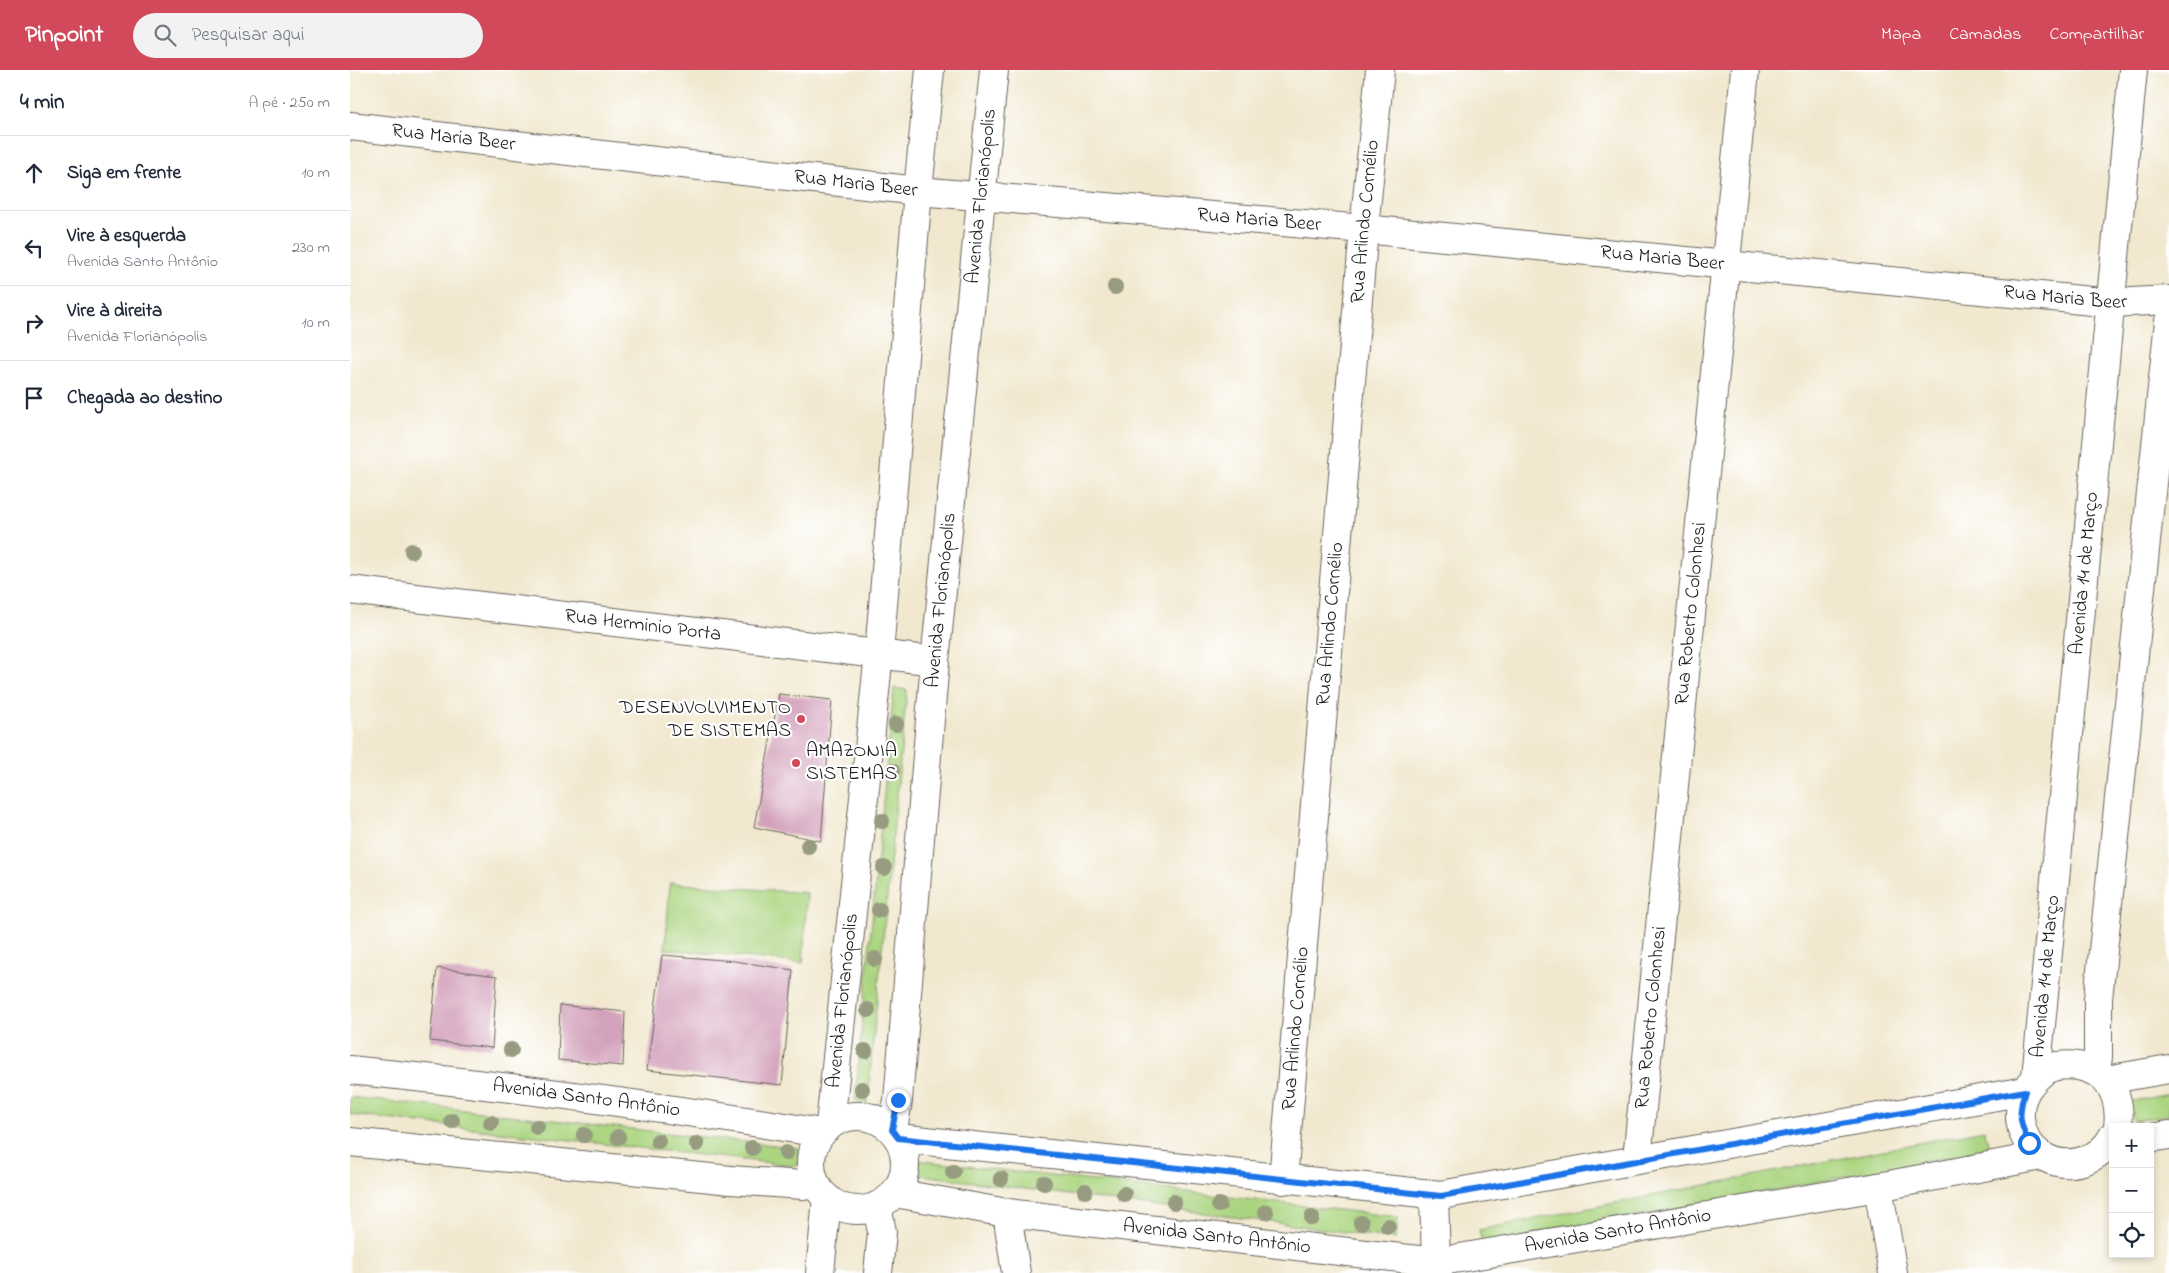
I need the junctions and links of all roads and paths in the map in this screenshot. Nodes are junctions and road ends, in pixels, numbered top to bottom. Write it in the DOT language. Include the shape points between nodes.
graph roads {
  1 [pos="930,70"];
  2 [pos="994,70"];
  3 [pos="1380,70"];
  4 [pos="1745,70"];
  5 [pos="2132,70"];
  6 [pos="350,126"];
  7 [pos="918,191"];
  8 [pos="980,196"];
  9 [pos="1364,229"];
  10 [pos="1725,265"];
  11 [pos="2169,300"];
  12 [pos="2112,303"];
  13 [pos="2169,321"];
  14 [pos="350,590"];
  15 [pos="879,653"];
  16 [pos="935,661"];
  17 [pos="2169,1068"];
  18 [pos="350,1070"];
  19 [pos="2101,1076"];
  20 [pos="2030,1084"];
  21 [pos="2115,1123"];
  22 [pos="825,1129"];
  23 [pos="895,1134"];
  24 [pos="2169,1135"];
  25 [pos="2154,1137"];
  26 [pos="350,1142"];
  27 [pos="2109,1142"];
  28 [pos="2041,1156"];
  29 [pos="1637,1159"];
  30 [pos="1283,1180"];
  31 [pos="1878,1187"];
  32 [pos="822,1192"];
  33 [pos="1434,1195"];
  34 [pos="886,1200"];
  35 [pos="1007,1213"];
  36 [pos="1437,1268"];
  37 [pos="820,1273"];
  38 [pos="878,1273"];
  39 [pos="1016,1273"];
  40 [pos="1893,1273"];
  1 -- 7 [label="street, Avenida Florianópolis"];
  2 -- 8 [label="street, Avenida Florianópolis"];
  3 -- 9 [label="street, Rua Arlindo Cornélio"];
  4 -- 10 [label="street, Rua Roberto Colonhesi"];
  5 -- 12 [label="street, Avenida 14 de Março"];
  6 -- 7 [label="street, Rua Maria Beer"];
  7 -- 8 [label="street, Rua Maria Beer"];
  7 -- 15 [label="street, Avenida Florianópolis"];
  8 -- 9 [label="street, Rua Maria Beer"];
  8 -- 16 [label="street, Avenida Florianópolis"];
  9 -- 10 [label="street, Rua Maria Beer"];
  9 -- 30 [label="street, Rua Arlindo Cornélio"];
  10 -- 12 [label="street, Rua Maria Beer"];
  10 -- 29 [label="street, Rua Roberto Colonhesi"];
  11 -- 12 [label="street, Rua Maria Beer"];
  12 -- 20 [label="street, Avenida 14 de Março"];
  13 -- 19 [label="street" via="2098,999"];
  14 -- 15 [label="street, Rua Herminio Porta"];
  15 -- 16 [label="street, Rua Herminio Porta"];
  15 -- 22 [label="street, Avenida Florianópolis"];
  16 -- 23 [label="street, Avenida Florianópolis"];
  17 -- 19 [label="street"];
  18 -- 22 [label="street, Avenida Santo Antônio" via="486,1084"];
  19 -- 20 [label="street" via="2075,1064 2054,1066"];
  19 -- 21 [label="street" via="2118,1101"];
  20 -- 28 [label="street" via="2019,1108 2021,1126 2029,1143"];
  20 -- 29 [label="street"];
  22 -- 23 [label="street" via="851,1117 873,1118"];
  22 -- 32 [label="street" via="812,1150 811,1168"];
  23 -- 30 [label="street"];
  23 -- 34 [label="street" via="905,1156 904,1176"];
  24 -- 25 [label="street"];
  26 -- 32 [label="street"];
  27 -- 28 [label="street" via="2087,1160 2064,1164"];
  28 -- 31 [label="street, Avenida Santo Antônio"];
  29 -- 33 [label="street"];
  30 -- 33 [label="street"];
  31 -- 36 [label="street, Avenida Santo Antônio"];
  31 -- 40 [label="street"];
  32 -- 34 [label="street" via="842,1207 860,1210"];
  32 -- 37 [label="street"];
  33 -- 36 [label="street"];
  34 -- 35 [label="street, Avenida Santo Antônio"];
  34 -- 38 [label="street"];
  35 -- 36 [label="street, Avenida Santo Antônio"];
  35 -- 39 [label="street"];
}
